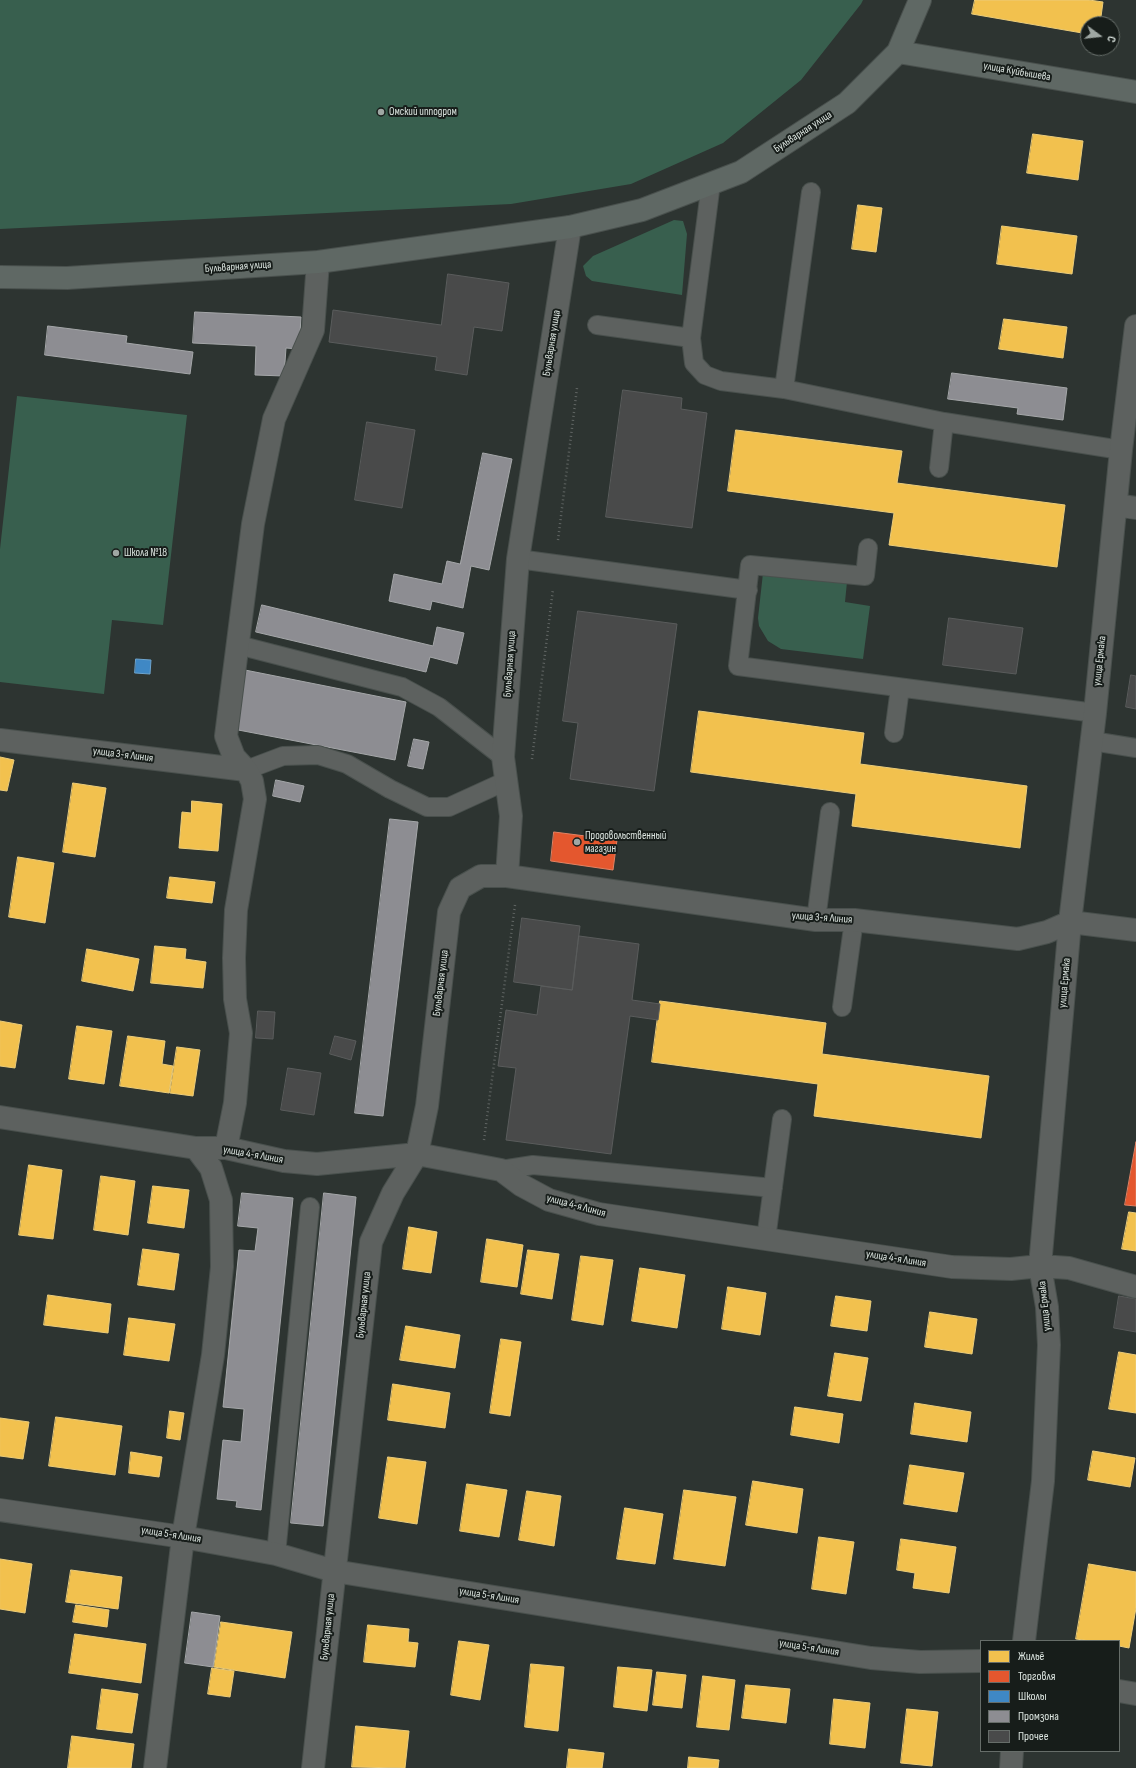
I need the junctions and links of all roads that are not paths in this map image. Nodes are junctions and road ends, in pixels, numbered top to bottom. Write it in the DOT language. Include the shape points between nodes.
graph roads {
  1 [pos="920,0"];
  2 [pos="898,52"];
  3 [pos="1136,92"];
  4 [pos="711,184"];
  5 [pos="811,192"];
  6 [pos="570,227"];
  7 [pos="318,262"];
  8 [pos="0,277"];
  9 [pos="597,325"];
  10 [pos="1136,326"];
  11 [pos="692,338"];
  12 [pos="784,389"];
  13 [pos="944,422"];
  14 [pos="1122,450"];
  15 [pos="939,468"];
  16 [pos="1126,506"];
  17 [pos="868,548"];
  18 [pos="518,559"];
  19 [pos="748,590"];
  20 [pos="238,645"];
  21 [pos="900,688"];
  22 [pos="1095,713"];
  23 [pos="894,733"];
  24 [pos="0,740"];
  25 [pos="1092,741"];
  26 [pos="1136,748"];
  27 [pos="503,757"];
  28 [pos="246,770"];
  29 [pos="506,781"];
  30 [pos="830,812"];
  31 [pos="507,876"];
  32 [pos="816,920"];
  33 [pos="854,920"];
  34 [pos="1070,922"];
  35 [pos="1136,930"];
  36 [pos="842,1007"];
  37 [pos="0,1117"];
  38 [pos="782,1119"];
  39 [pos="196,1148"];
  40 [pos="226,1148"];
  41 [pos="417,1154"];
  42 [pos="501,1170"];
  43 [pos="773,1188"];
  44 [pos="310,1207"];
  45 [pos="766,1239"];
  46 [pos="1040,1266"];
  47 [pos="1136,1287"];
  48 [pos="0,1510"];
  49 [pos="183,1537"];
  50 [pos="276,1554"];
  51 [pos="334,1571"];
  52 [pos="1024,1640"];
  53 [pos="980,1661"];
  54 [pos="1120,1691"];
  55 [pos="1136,1694"];
  56 [pos="1012,1752"];
  57 [pos="155,1768"];
  58 [pos="314,1768"];
  59 [pos="1010,1768"];
  1 -- 2 [label="main road, Бульварная улица"];
  2 -- 3 [label="main road, улица Куйбышева"];
  2 -- 4 [label="main road, Бульварная улица" via="847,103 741,172"];
  4 -- 6 [label="main road, Бульварная улица" via="642,210"];
  4 -- 11 [label="lane"];
  5 -- 12 [label="lane"];
  6 -- 7 [label="main road, Бульварная улица"];
  6 -- 18 [label="street, Бульварная улица"];
  7 -- 8 [label="main road, Бульварная улица" via="66,278"];
  7 -- 20 [label="street" via="313,330 274,419 252,524"];
  9 -- 11 [label="lane"];
  10 -- 14 [label="street, улица Ермака"];
  11 -- 12 [label="lane" via="694,363 706,375 721,381"];
  12 -- 13 [label="lane"];
  13 -- 14 [label="lane"];
  13 -- 15 [label="lane"];
  14 -- 16 [label="street, улица Ермака"];
  16 -- 22 [label="street, улица Ермака"];
  17 -- 19 [label="lane" via="865,576 750,565"];
  18 -- 19 [label="lane"];
  18 -- 27 [label="street, Бульварная улица"];
  19 -- 21 [label="lane" via="738,666"];
  20 -- 27 [label="lane" via="402,687 439,707"];
  20 -- 28 [label="street" via="226,736 234,756"];
  21 -- 22 [label="lane"];
  21 -- 23 [label="lane"];
  22 -- 25 [label="street, улица Ермака"];
  24 -- 28 [label="street, улица 3-я Линия"];
  25 -- 26 [label="lane"];
  25 -- 34 [label="street, улица Ермака"];
  27 -- 29 [label="street, Бульварная улица"];
  28 -- 29 [label="lane" via="283,756 318,755 347,764 427,808 449,807"];
  28 -- 40 [label="street" via="252,782 255,799 236,910 235,999 241,1033 234,1103"];
  29 -- 31 [label="street, Бульварная улица" via="511,816"];
  30 -- 32 [label="lane"];
  31 -- 32 [label="street, улица 3-я Линия"];
  31 -- 41 [label="street, Бульварная улица" via="481,876 460,888 449,912 427,1106"];
  32 -- 33 [label="street, улица 3-я Линия"];
  33 -- 34 [label="street, улица 3-я Линия" via="1018,939 1047,932"];
  33 -- 36 [label="lane"];
  34 -- 35 [label="street"];
  34 -- 46 [label="street, улица Ермака"];
  37 -- 39 [label="street, улица 4-я Линия"];
  38 -- 43 [label="lane"];
  39 -- 40 [label="street, улица 4-я Линия"];
  39 -- 49 [label="street" via="211,1168 221,1200 222,1267 212,1354"];
  40 -- 41 [label="street, улица 4-я Линия" via="284,1161 317,1164"];
  41 -- 42 [label="street, улица 4-я Линия"];
  41 -- 51 [label="street, Бульварная улица" via="393,1193 371,1242"];
  42 -- 43 [label="lane" via="533,1165"];
  42 -- 45 [label="street, улица 4-я Линия" via="521,1185 549,1200 599,1214"];
  43 -- 45 [label="lane"];
  44 -- 50 [label="lane"];
  45 -- 46 [label="street, улица 4-я Линия" via="952,1267 1011,1269"];
  46 -- 47 [label="street, улица 4-я Линия" via="1069,1268"];
  46 -- 52 [label="street, улица Ермака" via="1047,1307 1049,1345 1043,1481"];
  48 -- 49 [label="street, улица 5-я Линия"];
  49 -- 50 [label="street, улица 5-я Линия"];
  49 -- 57 [label="street"];
  50 -- 51 [label="street, улица 5-я Линия"];
  51 -- 53 [label="street, улица 5-я Линия" via="871,1658 920,1662"];
  51 -- 58 [label="street, Бульварная улица"];
  54 -- 55 [label="street"];
  56 -- 59 [label="street"];
}
